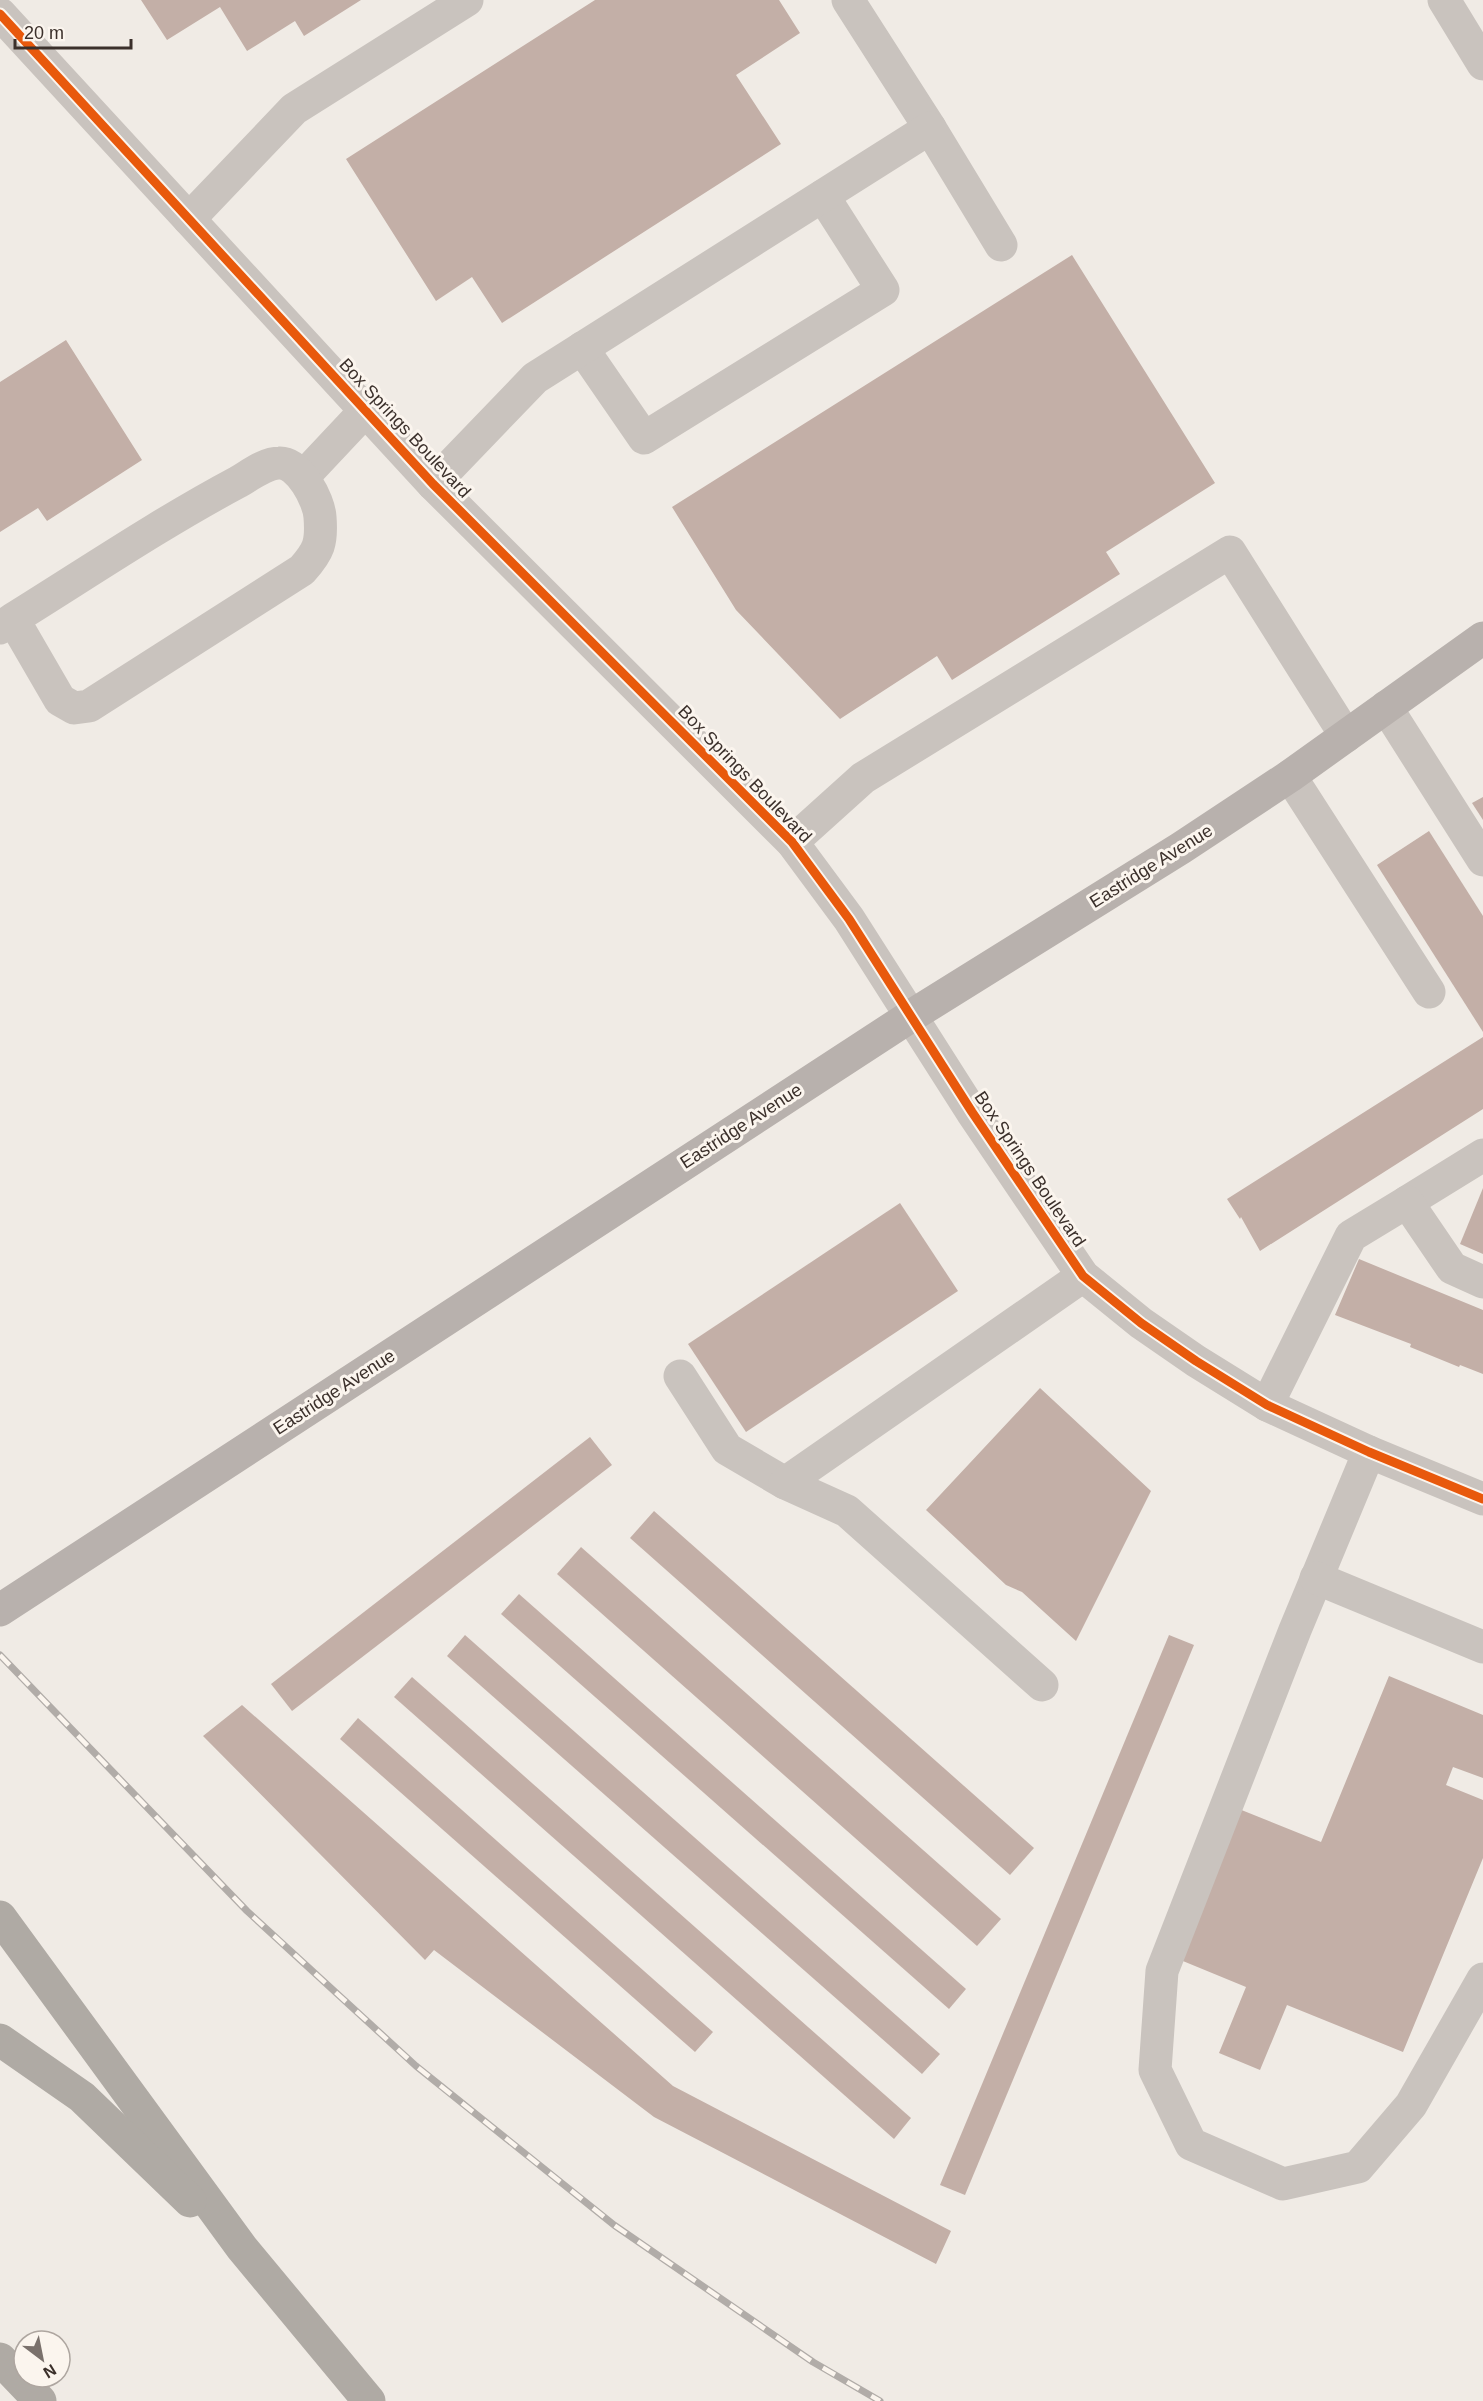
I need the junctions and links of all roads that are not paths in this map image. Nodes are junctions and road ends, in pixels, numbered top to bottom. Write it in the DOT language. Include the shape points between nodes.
graph roads {
  1 [pos="467,0"];
  2 [pos="848,0"];
  3 [pos="1444,0"];
  4 [pos="0,14"];
  5 [pos="1483,64"];
  6 [pos="930,128"];
  7 [pos="823,196"];
  8 [pos="189,219"];
  9 [pos="1001,244"];
  10 [pos="582,348"];
  11 [pos="365,411"];
  12 [pos="303,477"];
  13 [pos="433,484"];
  14 [pos="6,623"];
  15 [pos="1482,641"];
  16 [pos="1386,706"];
  17 [pos="1346,736"];
  18 [pos="1290,776"];
  19 [pos="792,842"];
  20 [pos="1483,860"];
  21 [pos="1429,992"];
  22 [pos="911,1016"];
  23 [pos="1483,1155"];
  24 [pos="1407,1202"];
  25 [pos="1083,1276"];
  26 [pos="1483,1282"];
  27 [pos="680,1376"];
  28 [pos="1267,1405"];
  29 [pos="1369,1452"];
  30 [pos="785,1484"];
  31 [pos="1483,1499"];
  32 [pos="1316,1578"];
  33 [pos="0,1610"];
  34 [pos="1483,1647"];
  35 [pos="1042,1684"];
  36 [pos="0,1917"];
  37 [pos="1483,1979"];
  38 [pos="0,2040"];
  39 [pos="242,2248"];
  40 [pos="0,2359"];
  41 [pos="40,2401"];
  42 [pos="369,2401"];
  1 -- 8 [label="street" via="294,109"];
  2 -- 6 [label="street"];
  3 -- 5 [label="street"];
  4 -- 8 [label="street, Box Springs Boulevard"];
  6 -- 7 [label="street"];
  6 -- 9 [label="street"];
  7 -- 10 [label="street"];
  7 -- 10 [label="street" via="883,290 644,438"];
  8 -- 11 [label="street, Box Springs Boulevard"];
  10 -- 13 [label="street" via="536,378"];
  11 -- 12 [label="street"];
  11 -- 13 [label="street, Box Springs Boulevard"];
  12 -- 14 [label="street" via="280,462 266,466"];
  12 -- 14 [label="street" via="320,511 321,539 315,555 302,570 90,706 74,708 60,700"];
  13 -- 19 [label="street, Box Springs Boulevard"];
  15 -- 16 [label="main road, Eastridge Avenue"];
  16 -- 17 [label="main road, Eastridge Avenue"];
  16 -- 20 [label="street"];
  17 -- 18 [label="main road, Eastridge Avenue"];
  17 -- 19 [label="street" via="1230,552 863,778"];
  18 -- 21 [label="street"];
  18 -- 22 [label="main road, Eastridge Avenue"];
  19 -- 22 [label="street, Box Springs Boulevard" via="849,918"];
  22 -- 25 [label="street, Box Springs Boulevard"];
  22 -- 33 [label="main road, Eastridge Avenue"];
  23 -- 24 [label="street"];
  24 -- 26 [label="street" via="1452,1268"];
  24 -- 28 [label="street" via="1351,1236"];
  25 -- 28 [label="street, Box Springs Boulevard" via="1141,1323"];
  25 -- 30 [label="street"];
  27 -- 30 [label="street" via="727,1449"];
  28 -- 29 [label="street, Box Springs Boulevard"];
  29 -- 31 [label="street, Box Springs Boulevard"];
  29 -- 32 [label="street"];
  30 -- 35 [label="street" via="847,1511"];
  32 -- 34 [label="street"];
  32 -- 37 [label="street" via="1162,1971 1155,2070 1191,2144 1283,2184 1358,2167 1412,2106"];
  36 -- 39 [label="highway"];
  38 -- 39 [label="highway" via="82,2097"];
  39 -- 42 [label="highway"];
  40 -- 41 [label="highway"];
}
